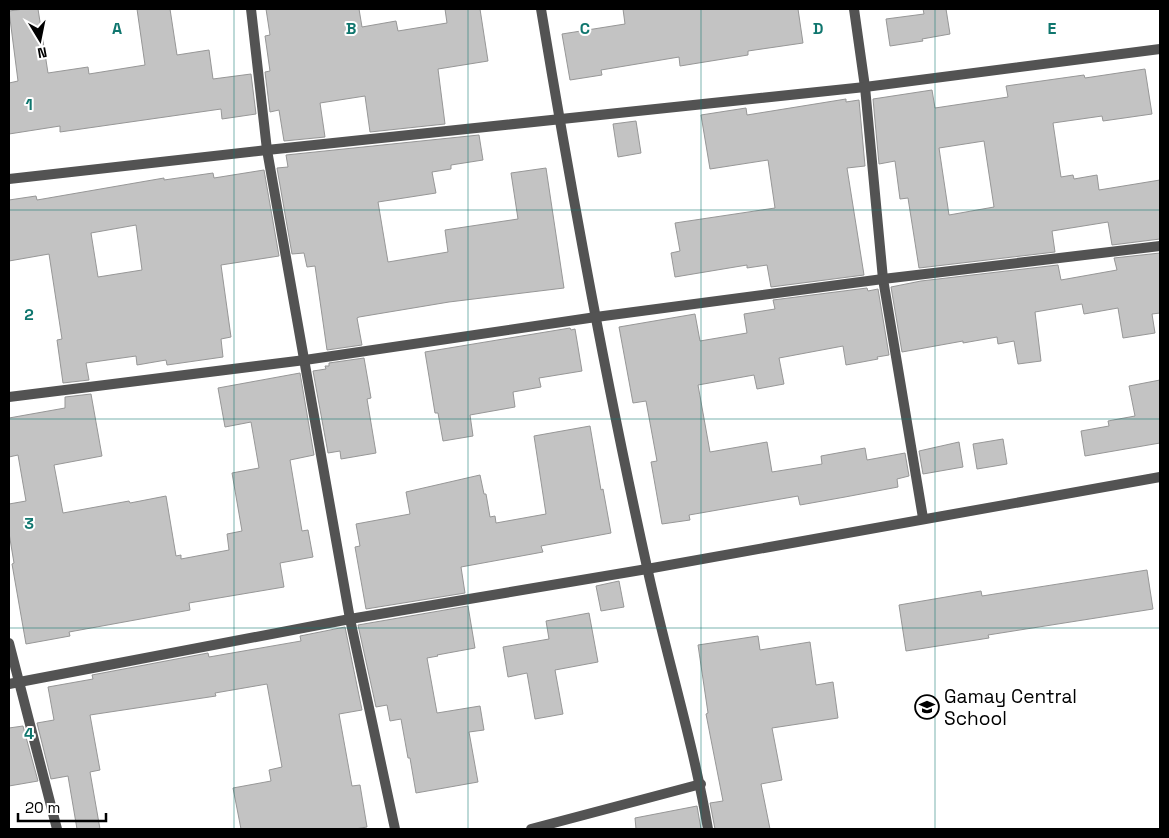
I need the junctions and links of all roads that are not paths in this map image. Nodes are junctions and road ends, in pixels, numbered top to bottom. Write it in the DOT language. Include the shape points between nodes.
graph roads {
  1 [pos="251,9"];
  2 [pos="541,9"];
  3 [pos="854,9"];
  4 [pos="1160,49"];
  5 [pos="865,88"];
  6 [pos="560,120"];
  7 [pos="267,150"];
  8 [pos="9,179"];
  9 [pos="1160,246"];
  10 [pos="884,279"];
  11 [pos="596,317"];
  12 [pos="305,360"];
  13 [pos="9,397"];
  14 [pos="1160,477"];
  15 [pos="923,518"];
  16 [pos="647,569"];
  17 [pos="350,619"];
  18 [pos="9,643"];
  19 [pos="14,684"];
  20 [pos="700,784"];
  21 [pos="57,829"];
  22 [pos="395,829"];
  23 [pos="531,829"];
  24 [pos="708,829"];
  1 -- 7 [label="street"];
  2 -- 6 [label="street"];
  3 -- 5 [label="street"];
  4 -- 5 [label="street"];
  5 -- 6 [label="street"];
  5 -- 10 [label="street"];
  6 -- 7 [label="street"];
  6 -- 11 [label="street"];
  7 -- 8 [label="street"];
  7 -- 12 [label="street"];
  9 -- 10 [label="street"];
  10 -- 11 [label="street"];
  10 -- 15 [label="street"];
  11 -- 12 [label="street"];
  11 -- 16 [label="street"];
  12 -- 13 [label="street"];
  12 -- 17 [label="street"];
  14 -- 15 [label="street"];
  15 -- 16 [label="street"];
  16 -- 17 [label="street"];
  16 -- 20 [label="street"];
  17 -- 19 [label="street"];
  17 -- 22 [label="street"];
  18 -- 19 [label="street"];
  19 -- 21 [label="street"];
  20 -- 23 [label="street"];
  20 -- 24 [label="street"];
}
